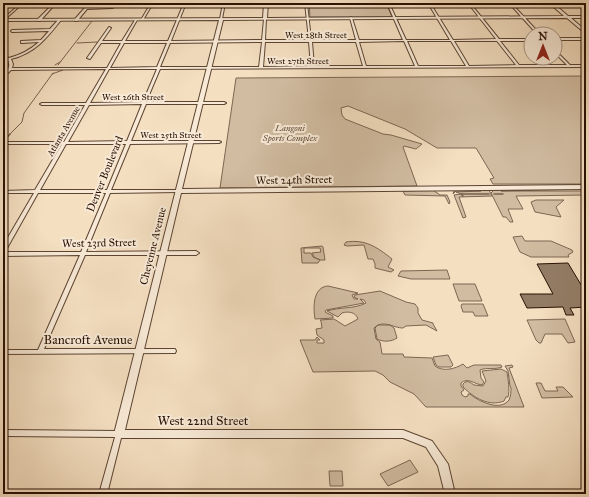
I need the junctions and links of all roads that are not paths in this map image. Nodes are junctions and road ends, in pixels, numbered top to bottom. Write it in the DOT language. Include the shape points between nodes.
graph roads {
  1 [pos="22,3"];
  2 [pos="55,3"];
  3 [pos="90,3"];
  4 [pos="121,3"];
  5 [pos="152,3"];
  6 [pos="185,3"];
  7 [pos="224,3"];
  8 [pos="266,3"];
  9 [pos="306,3"];
  10 [pos="388,3"];
  11 [pos="429,3"];
  12 [pos="469,3"];
  13 [pos="510,3"];
  14 [pos="551,3"];
  15 [pos="86,8"];
  16 [pos="568,17"];
  17 [pos="586,17"];
  18 [pos="351,18"];
  19 [pos="395,18"];
  20 [pos="438,18"];
  21 [pos="480,18"];
  22 [pos="523,18"];
  23 [pos="179,19"];
  24 [pos="221,19"];
  25 [pos="265,19"];
  26 [pos="308,19"];
  27 [pos="3,20"];
  28 [pos="39,20"];
  29 [pos="60,20"];
  30 [pos="76,20"];
  31 [pos="136,20"];
  32 [pos="142,20"];
  33 [pos="531,26"];
  34 [pos="110,28"];
  35 [pos="51,30"];
  36 [pos="12,31"];
  37 [pos="586,33"];
  38 [pos="586,39"];
  39 [pos="357,40"];
  40 [pos="404,40"];
  41 [pos="451,40"];
  42 [pos="498,40"];
  43 [pos="523,40"];
  44 [pos="563,40"];
  45 [pos="42,41"];
  46 [pos="216,41"];
  47 [pos="263,41"];
  48 [pos="310,41"];
  49 [pos="22,42"];
  50 [pos="100,42"];
  51 [pos="124,42"];
  52 [pos="170,42"];
  53 [pos="3,56"];
  54 [pos="89,58"];
  55 [pos="9,59"];
  56 [pos="3,60"];
  57 [pos="563,60"];
  58 [pos="468,66"];
  59 [pos="518,66"];
  60 [pos="569,66"];
  61 [pos="586,66"];
  62 [pos="261,67"];
  63 [pos="313,67"];
  64 [pos="365,67"];
  65 [pos="417,67"];
  66 [pos="109,68"];
  67 [pos="159,68"];
  68 [pos="210,68"];
  69 [pos="10,69"];
  70 [pos="3,77"];
  71 [pos="200,103"];
  72 [pos="224,103"];
  73 [pos="42,104"];
  74 [pos="88,104"];
  75 [pos="143,104"];
  76 [pos="128,142"];
  77 [pos="191,142"];
  78 [pos="219,142"];
  79 [pos="3,143"];
  80 [pos="65,143"];
  81 [pos="586,187"];
  82 [pos="178,191"];
  83 [pos="3,192"];
  84 [pos="38,192"];
  85 [pos="108,192"];
  86 [pos="3,250"];
  87 [pos="163,253"];
  88 [pos="196,253"];
  89 [pos="3,254"];
  90 [pos="83,254"];
  91 [pos="139,351"];
  92 [pos="173,351"];
  93 [pos="3,352"];
  94 [pos="40,352"];
  95 [pos="3,434"];
  96 [pos="119,434"];
  97 [pos="104,494"];
  98 [pos="450,494"];
  1 -- 27 [label="street"];
  2 -- 28 [label="street"];
  3 -- 15 [label="street"];
  4 -- 15 [label="street" via="112,7"];
  5 -- 32 [label="street"];
  6 -- 23 [label="street, Denver Boulevard"];
  7 -- 24 [label="street, Cheyenne Avenue"];
  8 -- 25 [label="street"];
  9 -- 26 [label="street"];
  10 -- 19 [label="street"];
  11 -- 20 [label="street"];
  12 -- 21 [label="street"];
  13 -- 22 [label="street"];
  14 -- 16 [label="street"];
  15 -- 30 [label="street"];
  16 -- 17 [label="street"];
  16 -- 22 [label="street"];
  16 -- 37 [label="street"];
  18 -- 19 [label="street"];
  18 -- 26 [label="street"];
  18 -- 39 [label="street"];
  19 -- 20 [label="street"];
  19 -- 40 [label="street"];
  20 -- 21 [label="street"];
  20 -- 41 [label="street"];
  21 -- 22 [label="street"];
  21 -- 42 [label="street"];
  22 -- 33 [label="street"];
  23 -- 24 [label="street"];
  23 -- 32 [label="street"];
  23 -- 52 [label="street, Denver Boulevard"];
  24 -- 25 [label="street"];
  24 -- 46 [label="street, Cheyenne Avenue"];
  25 -- 26 [label="street"];
  25 -- 47 [label="street"];
  26 -- 48 [label="street"];
  27 -- 28 [label="street"];
  28 -- 29 [label="street"];
  29 -- 30 [label="street"];
  29 -- 35 [label="street"];
  30 -- 31 [label="street"];
  31 -- 32 [label="street"];
  31 -- 51 [label="street, Atlanta Avenue"];
  34 -- 50 [label="street"];
  35 -- 36 [label="street"];
  35 -- 45 [label="street"];
  38 -- 44 [label="street"];
  39 -- 40 [label="street, West 28th Street"];
  39 -- 48 [label="street, West 28th Street"];
  39 -- 64 [label="street"];
  40 -- 41 [label="street, West 28th Street"];
  40 -- 65 [label="street"];
  41 -- 42 [label="street, West 28th Street"];
  41 -- 58 [label="street"];
  42 -- 43 [label="street, West 28th Street"];
  42 -- 59 [label="street"];
  45 -- 49 [label="street"];
  45 -- 55 [label="street" via="29,52"];
  46 -- 47 [label="street, West 28th Street"];
  46 -- 52 [label="street, West 28th Street"];
  46 -- 68 [label="street, Cheyenne Avenue"];
  47 -- 48 [label="street, West 28th Street"];
  47 -- 62 [label="street"];
  48 -- 63 [label="street"];
  50 -- 51 [label="street, West 28th Street"];
  50 -- 54 [label="street"];
  51 -- 52 [label="street, West 28th Street"];
  51 -- 66 [label="street, Atlanta Avenue"];
  52 -- 67 [label="street, Denver Boulevard"];
  53 -- 55 [label="street"];
  55 -- 56 [label="street"];
  55 -- 69 [label="street"];
  57 -- 60 [label="street"];
  58 -- 59 [label="street, West 27th Street"];
  58 -- 65 [label="street, West 27th Street"];
  59 -- 60 [label="street, West 27th Street"];
  60 -- 61 [label="street, West 27th Street"];
  62 -- 63 [label="street, West 27th Street"];
  62 -- 68 [label="street, West 27th Street"];
  63 -- 64 [label="street, West 27th Street"];
  64 -- 65 [label="street, West 27th Street"];
  66 -- 67 [label="street, West 27th Street"];
  66 -- 69 [label="street, West 27th Street"];
  66 -- 74 [label="street, Atlanta Avenue"];
  67 -- 68 [label="street, West 27th Street"];
  67 -- 75 [label="street, Denver Boulevard"];
  68 -- 71 [label="street, Cheyenne Avenue"];
  69 -- 70 [label="street"];
  71 -- 72 [label="street, West 26th Street"];
  71 -- 75 [label="street, West 26th Street"];
  71 -- 77 [label="street, Cheyenne Avenue"];
  73 -- 74 [label="street, West 26th Street"];
  74 -- 75 [label="street, West 26th Street"];
  74 -- 80 [label="street, Atlanta Avenue"];
  75 -- 76 [label="street, Denver Boulevard"];
  76 -- 77 [label="street, West 25th Street"];
  76 -- 80 [label="street, West 25th Street"];
  76 -- 85 [label="street, Denver Boulevard"];
  77 -- 78 [label="street, West 25th Street"];
  77 -- 82 [label="street, Cheyenne Avenue"];
  79 -- 80 [label="street, West 25th Street"];
  80 -- 84 [label="street, Atlanta Avenue"];
  81 -- 82 [label="street, West 24th Street"];
  82 -- 85 [label="street, West 24th Street"];
  82 -- 87 [label="street, Cheyenne Avenue"];
  83 -- 84 [label="street, West 24th Street"];
  84 -- 85 [label="street, West 24th Street"];
  84 -- 86 [label="street, Atlanta Avenue"];
  85 -- 90 [label="street, Denver Boulevard"];
  87 -- 88 [label="street, West 23rd Street"];
  87 -- 90 [label="street, West 23rd Street"];
  87 -- 91 [label="street, Cheyenne Avenue"];
  89 -- 90 [label="street, West 23rd Street"];
  90 -- 94 [label="street, Denver Boulevard"];
  91 -- 92 [label="street, Bancroft Avenue"];
  91 -- 94 [label="street, Bancroft Avenue"];
  91 -- 96 [label="street, Cheyenne Avenue"];
  93 -- 94 [label="street, Bancroft Avenue"];
  95 -- 96 [label="street, West 22nd Street"];
  96 -- 97 [label="street, Cheyenne Avenue"];
  96 -- 98 [label="street, West 22nd Street" via="403,434 429,444 443,464"];
}
